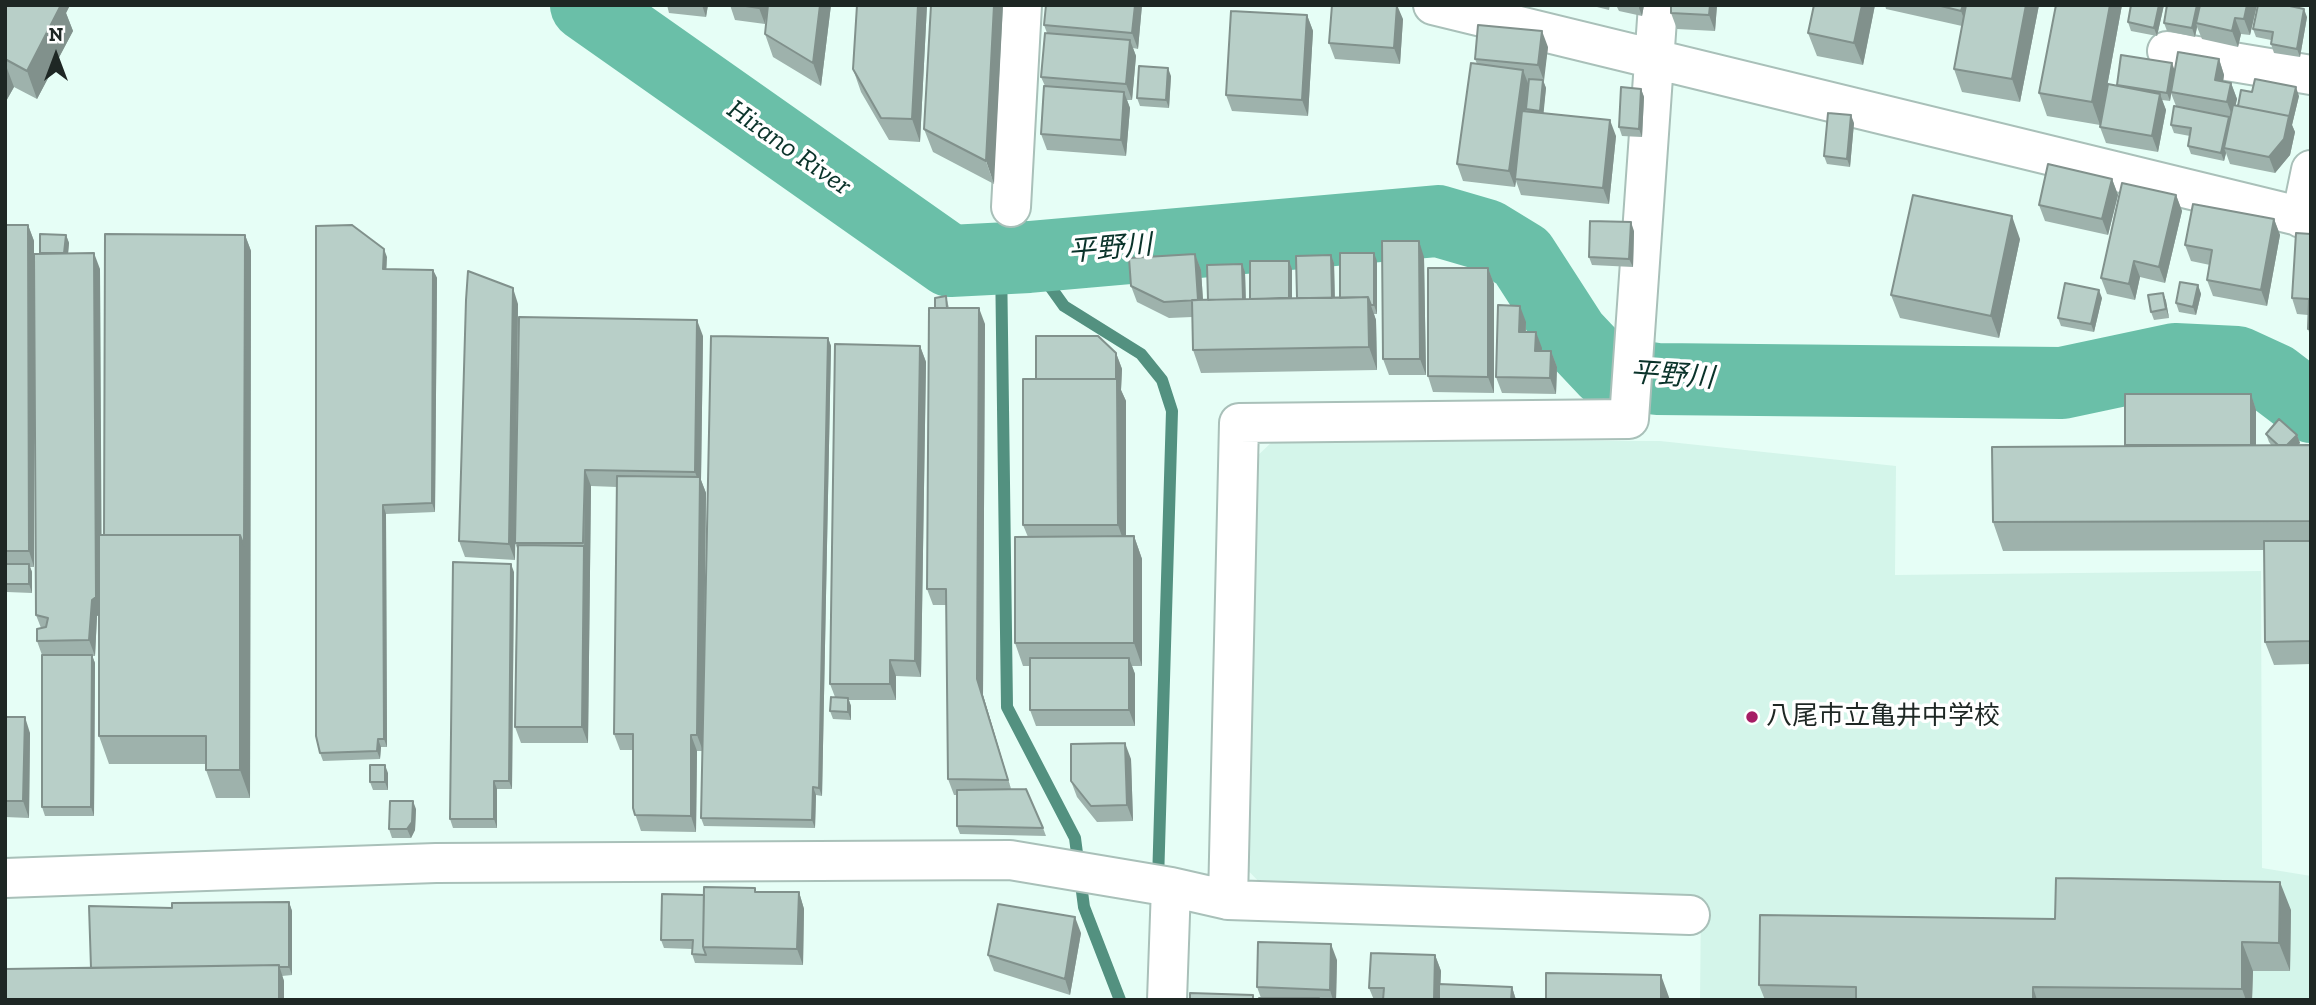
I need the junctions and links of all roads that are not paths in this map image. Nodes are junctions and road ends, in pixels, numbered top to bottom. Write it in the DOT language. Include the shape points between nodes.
graph roads {
  1 [pos="1022,5"];
  2 [pos="1433,5"];
  3 [pos="1658,5"];
  4 [pos="2167,51"];
  5 [pos="1655,60"];
  6 [pos="2311,75"];
  7 [pos="2311,170"];
  8 [pos="1011,207"];
  9 [pos="2306,219"];
  10 [pos="5,878"];
  11 [pos="1171,887"];
  12 [pos="1228,900"];
  13 [pos="1690,915"];
  14 [pos="1167,1000"];
  1 -- 8 [label="street"];
  2 -- 5 [label="street"];
  3 -- 5 [label="street"];
  4 -- 6 [label="street"];
  5 -- 9 [label="street"];
  5 -- 12 [label="street" via="1629,419 1239,423"];
  7 -- 9 [label="street"];
  10 -- 11 [label="street" via="436,863 1010,860"];
  11 -- 12 [label="street"];
  11 -- 14 [label="street"];
  12 -- 13 [label="street"];
}
